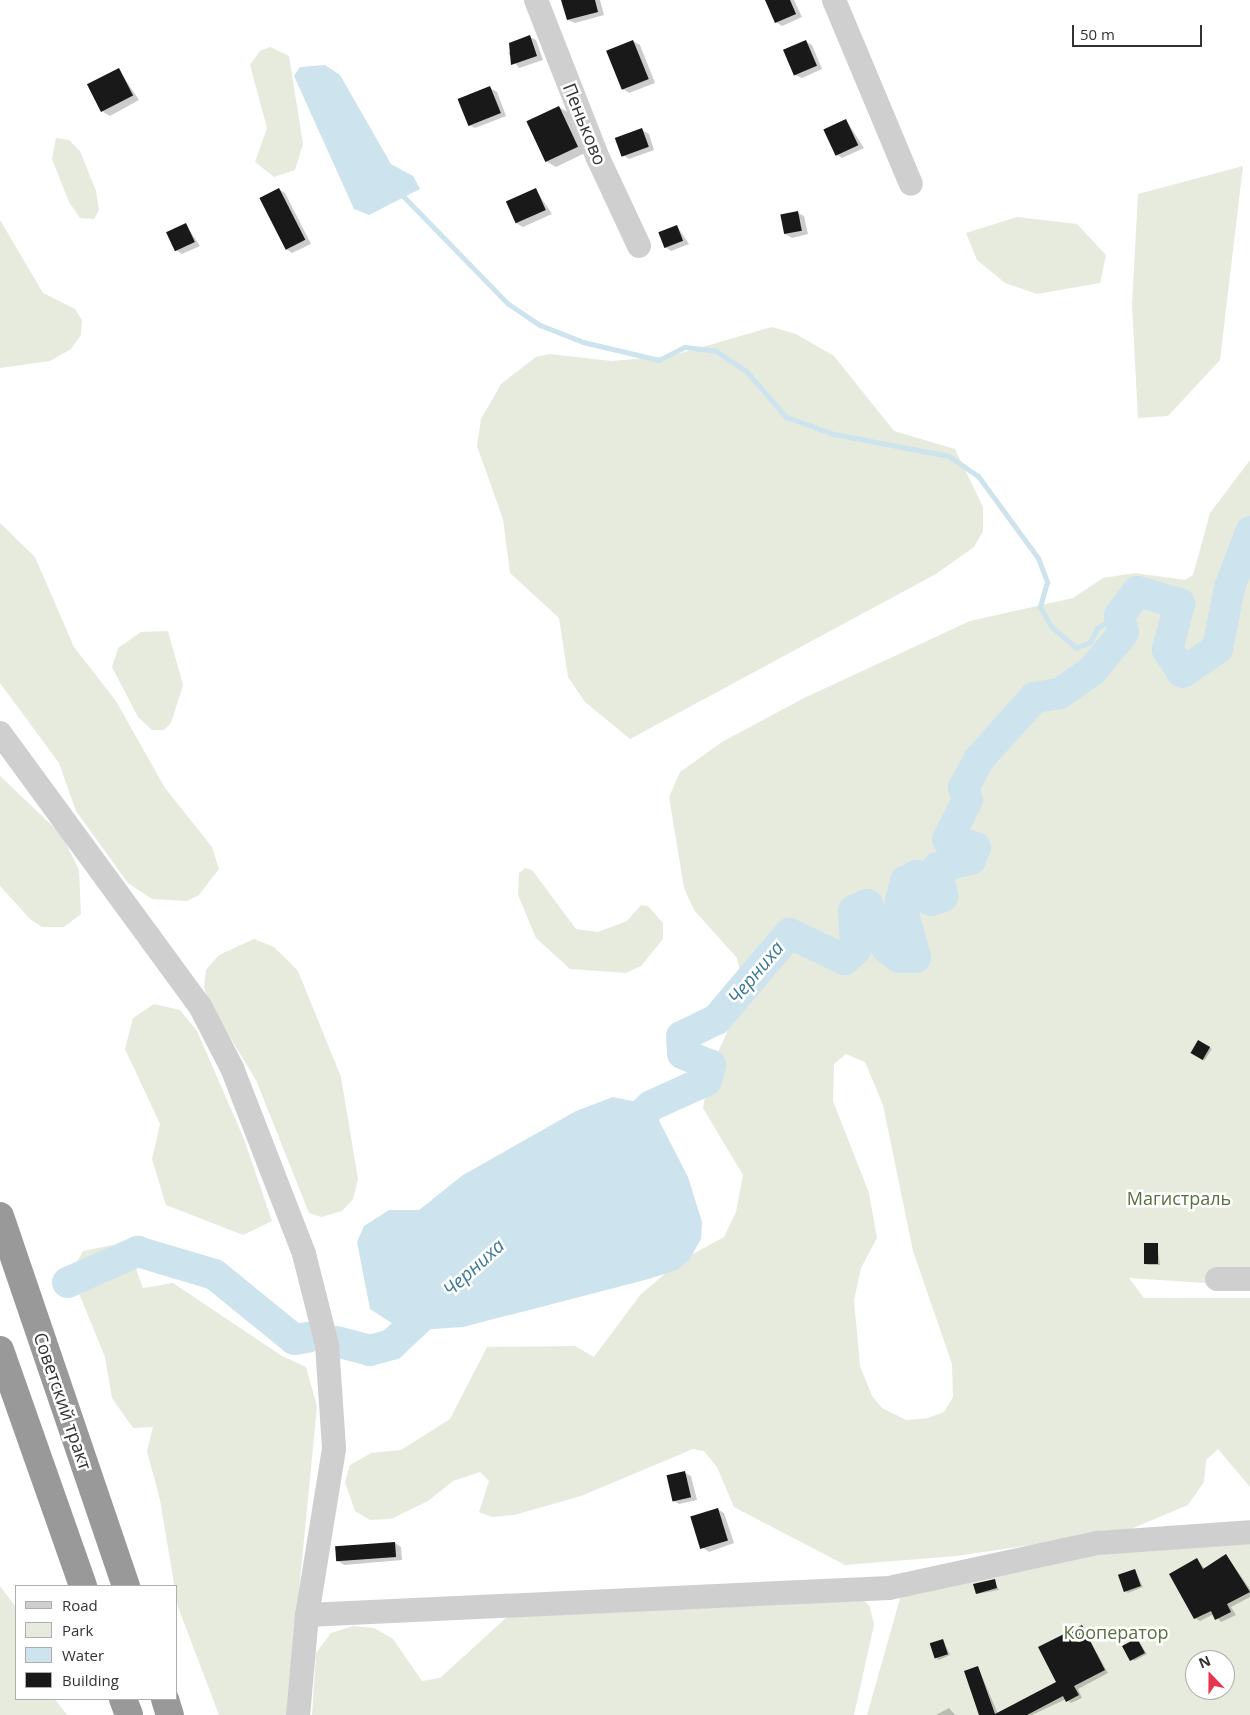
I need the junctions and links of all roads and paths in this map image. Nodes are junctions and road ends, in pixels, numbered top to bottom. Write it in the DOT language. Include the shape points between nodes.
graph roads {
  1 [pos="536,0"];
  2 [pos="834,0"];
  3 [pos="911,184"];
  4 [pos="639,246"];
  5 [pos="0,732"];
  6 [pos="0,1216"];
  7 [pos="1217,1279"];
  8 [pos="1250,1279"];
  9 [pos="0,1350"];
  10 [pos="1247,1538"];
  11 [pos="83,1585"];
  12 [pos="126,1585"];
  13 [pos="307,1615"];
  14 [pos="123,1700"];
  15 [pos="165,1700"];
  16 [pos="129,1715"];
  17 [pos="170,1715"];
  18 [pos="298,1715"];
  1 -- 4 [label="street, Пеньково" via="598,158"];
  2 -- 3 [label="street"];
  5 -- 13 [label="street" via="200,1006 232,1068 304,1254 327,1345 334,1449"];
  6 -- 12 [label="highway, Советский тракт"];
  7 -- 8 [label="street"];
  9 -- 11 [label="highway"];
  10 -- 13 [label="street" via="1098,1543 890,1588"];
  13 -- 18 [label="street"];
  14 -- 16 [label="highway"];
  15 -- 17 [label="highway"];
}
